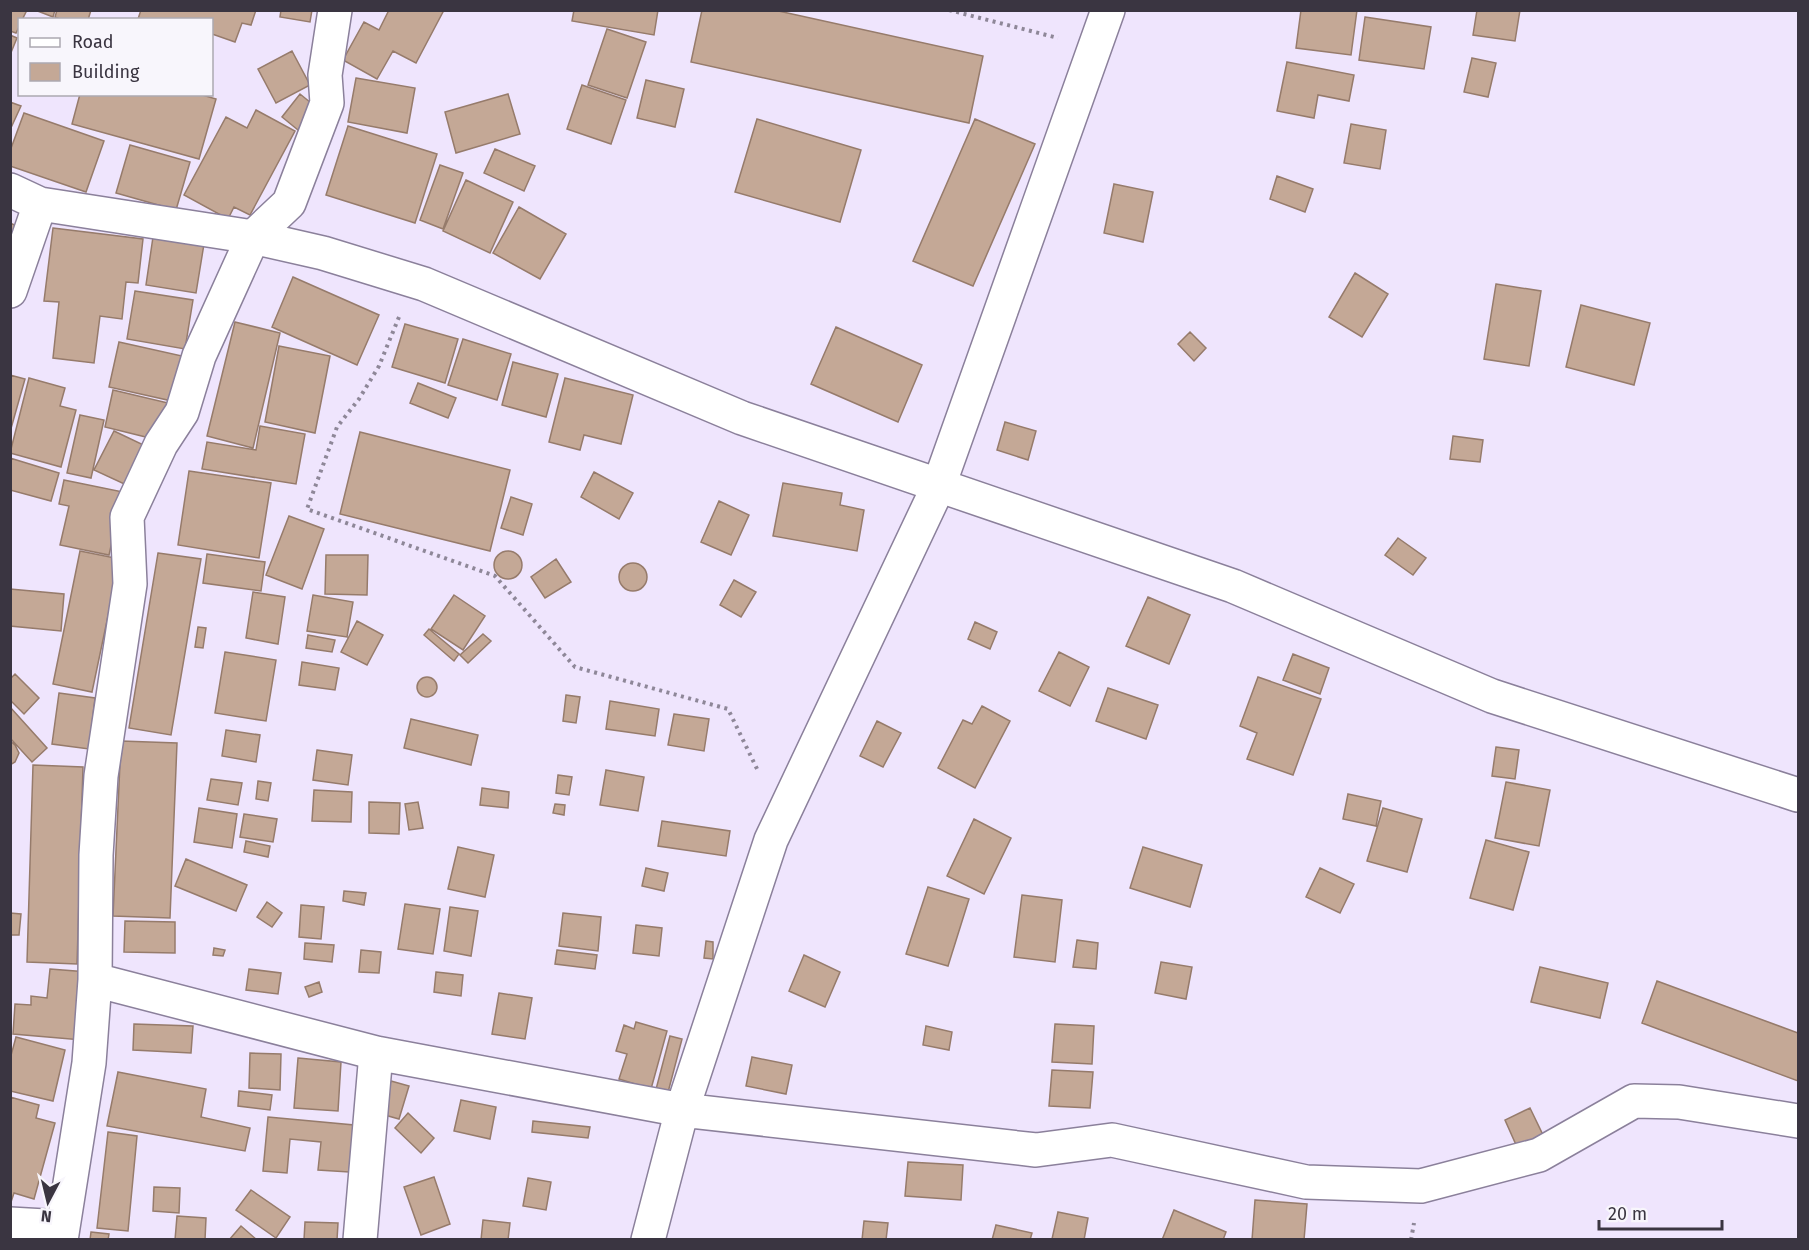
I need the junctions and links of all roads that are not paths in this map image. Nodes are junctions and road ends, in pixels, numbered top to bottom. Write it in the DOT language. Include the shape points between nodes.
graph roads {
  1 [pos="335,10"];
  2 [pos="1108,10"];
  3 [pos="10,190"];
  4 [pos="40,204"];
  5 [pos="253,237"];
  6 [pos="10,291"];
  7 [pos="939,485"];
  8 [pos="1798,795"];
  9 [pos="95,980"];
  10 [pos="376,1053"];
  11 [pos="682,1110"];
  12 [pos="1798,1121"];
  13 [pos="10,1224"];
  14 [pos="62,1233"];
  15 [pos="360,1239"];
  16 [pos="648,1239"];
  1 -- 5 [label="street" via="325,75 327,103 289,203"];
  2 -- 7 [label="street"];
  3 -- 4 [label="street"];
  4 -- 5 [label="street"];
  4 -- 6 [label="street"];
  5 -- 7 [label="street" via="323,253 423,284 742,418"];
  5 -- 9 [label="street" via="199,356 182,412 160,444 127,518 130,584 101,776"];
  7 -- 8 [label="street" via="1233,586 1492,696"];
  7 -- 11 [label="street" via="771,840"];
  9 -- 10 [label="street"];
  9 -- 14 [label="street" via="89,1064"];
  10 -- 11 [label="street"];
  10 -- 15 [label="street"];
  11 -- 12 [label="street" via="1036,1150 1112,1140 1306,1182 1421,1186 1539,1155 1634,1101 1679,1102"];
  11 -- 16 [label="street"];
  13 -- 14 [label="street"];
}
